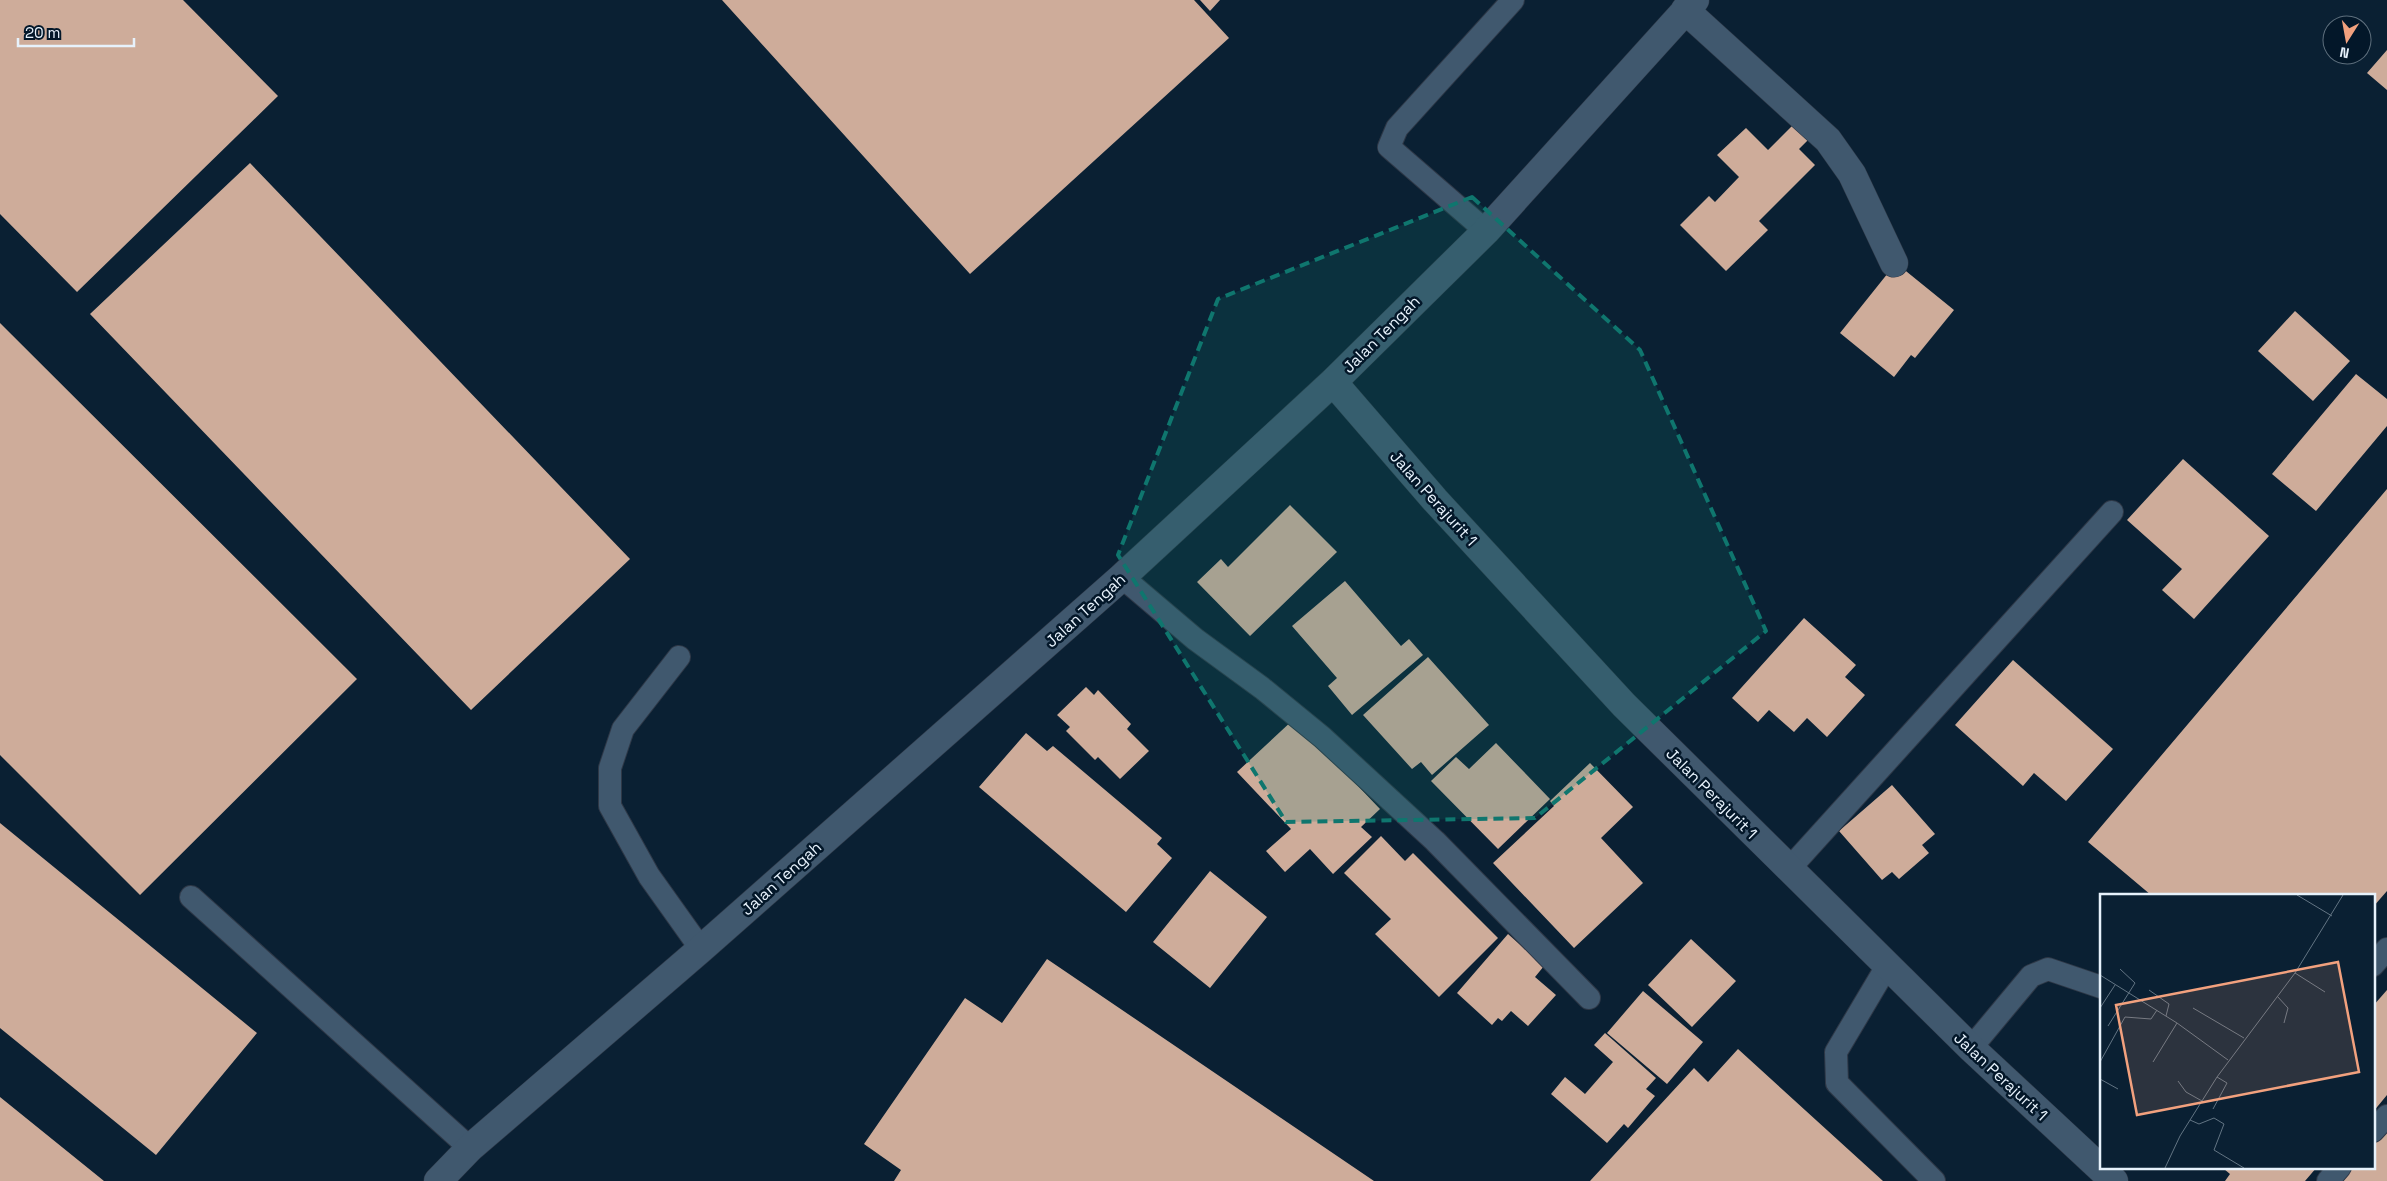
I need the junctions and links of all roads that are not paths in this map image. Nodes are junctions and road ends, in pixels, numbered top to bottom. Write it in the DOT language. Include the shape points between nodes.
graph roads {
  1 [pos="1512,0"];
  2 [pos="1690,5"];
  3 [pos="1486,231"];
  4 [pos="1894,263"];
  5 [pos="1333,382"];
  6 [pos="2112,512"];
  7 [pos="1122,577"];
  8 [pos="679,657"];
  9 [pos="1789,869"];
  10 [pos="191,897"];
  11 [pos="2387,948"];
  12 [pos="701,950"];
  13 [pos="2374,963"];
  14 [pos="1887,966"];
  15 [pos="2100,987"];
  16 [pos="1589,998"];
  17 [pos="1971,1048"];
  18 [pos="2387,1116"];
  19 [pos="2374,1130"];
  20 [pos="470,1148"];
  21 [pos="2100,1168"];
  22 [pos="2100,1168"];
  23 [pos="2339,1168"];
  24 [pos="438,1181"];
  25 [pos="1934,1181"];
  26 [pos="2114,1181"];
  27 [pos="2328,1181"];
  1 -- 3 [label="lane" via="1397,128 1390,147"];
  2 -- 3 [label="street, Jalan Tengah"];
  2 -- 4 [label="street" via="1828,140 1852,174"];
  3 -- 5 [label="street, Jalan Tengah"];
  5 -- 7 [label="street, Jalan Tengah"];
  5 -- 9 [label="street, Jalan Perajurit 1" via="1435,500 1618,698"];
  6 -- 9 [label="lane"];
  7 -- 12 [label="street, Jalan Tengah"];
  7 -- 16 [label="lane" via="1195,639 1322,737 1435,841"];
  8 -- 12 [label="lane" via="623,729 610,768 610,806 649,876"];
  9 -- 14 [label="street, Jalan Perajurit 1"];
  10 -- 20 [label="lane"];
  11 -- 13 [label="lane"];
  12 -- 20 [label="street, Jalan Tengah"];
  14 -- 17 [label="street, Jalan Perajurit 1"];
  14 -- 25 [label="lane" via="1836,1052 1837,1083"];
  15 -- 17 [label="lane" via="2048,969 2031,976"];
  17 -- 21 [label="street, Jalan Perajurit 1"];
  18 -- 19 [label="lane"];
  20 -- 24 [label="street, Jalan Tengah"];
  22 -- 26 [label="street, Jalan Perajurit 1"];
  23 -- 27 [label="lane"];
}
